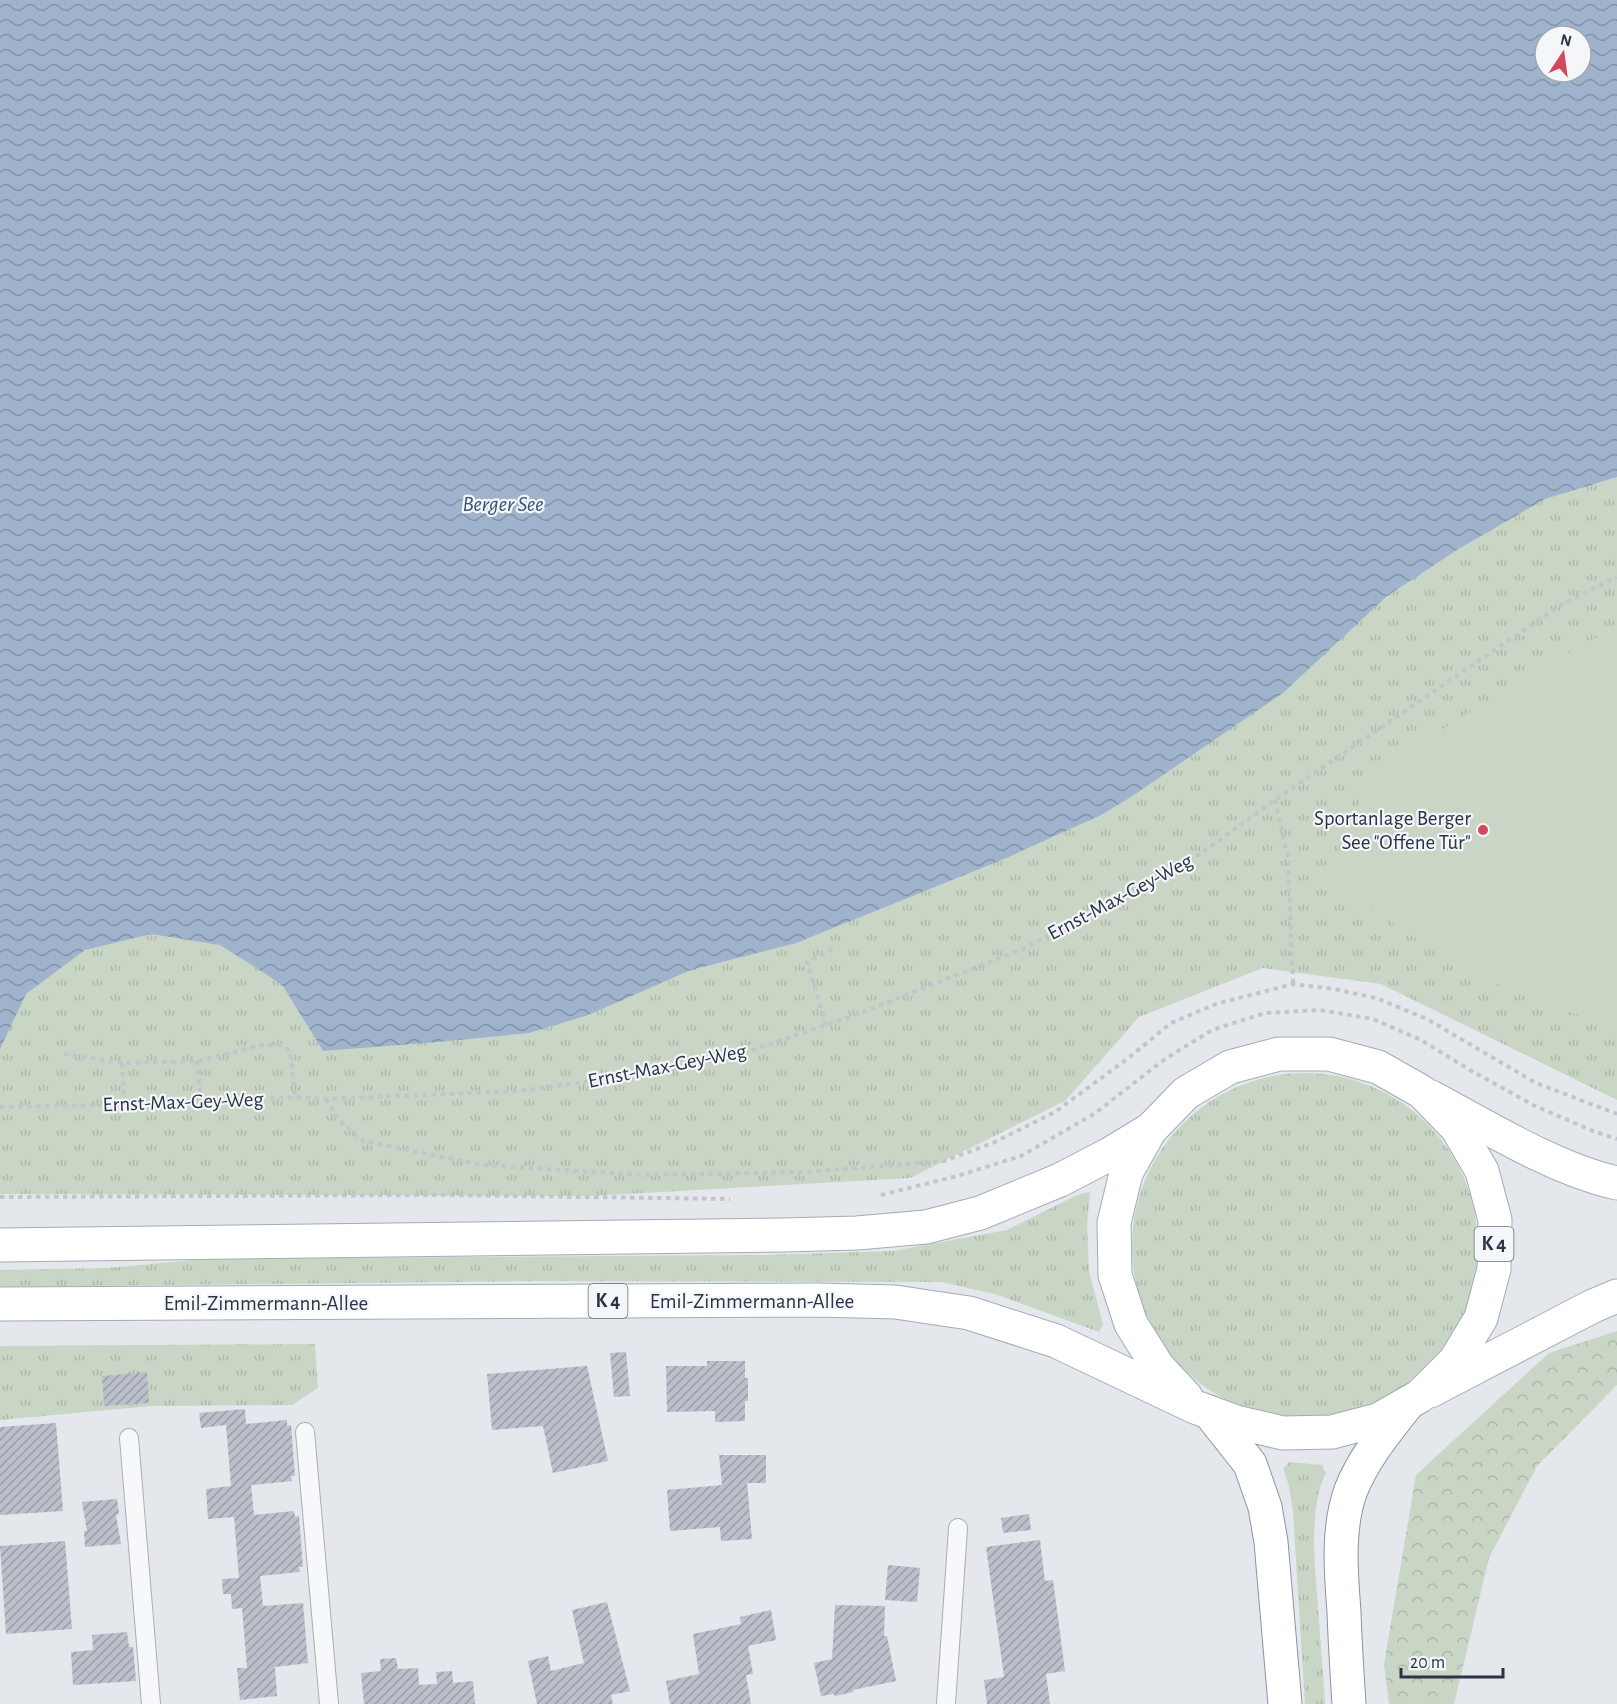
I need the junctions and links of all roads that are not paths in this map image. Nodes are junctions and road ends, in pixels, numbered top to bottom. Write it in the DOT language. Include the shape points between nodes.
graph roads {
  1 [pos="1422,1092"];
  2 [pos="1151,1129"];
  3 [pos="1617,1183"];
  4 [pos="0,1245"];
  5 [pos="1617,1296"];
  6 [pos="0,1304"];
  7 [pos="1414,1399"];
  8 [pos="1202,1409"];
  9 [pos="306,1432"];
  10 [pos="129,1438"];
  11 [pos="958,1528"];
  12 [pos="151,1704"];
  13 [pos="329,1704"];
  14 [pos="946,1704"];
  15 [pos="1285,1704"];
  16 [pos="1349,1704"];
  1 -- 2 [label="main road, Emil-Zimmermann-Allee / K 4" via="1378,1067 1329,1054 1279,1054 1221,1072 1186,1093"];
  1 -- 3 [label="main road, Emil-Zimmermann-Allee / K 4" via="1570,1167"];
  1 -- 7 [label="main road, Emil-Zimmermann-Allee / K 4" via="1457,1128 1482,1171 1495,1220 1494,1269 1481,1318 1455,1361"];
  2 -- 4 [label="main road, Emil-Zimmermann-Allee / K 4" via="1060,1180 980,1214 926,1227 784,1235"];
  2 -- 8 [label="main road, Emil-Zimmermann-Allee / K 4" via="1126,1173 1114,1223 1115,1275 1131,1324 1158,1367"];
  5 -- 7 [label="main road, Emil-Zimmermann-Allee / K 4"];
  6 -- 8 [label="main road, Emil-Zimmermann-Allee / K 4" via="895,1302 969,1313 1056,1341"];
  7 -- 8 [label="main road, Emil-Zimmermann-Allee / K 4" via="1378,1420 1332,1432 1283,1433"];
  7 -- 16 [label="main road" via="1364,1464 1351,1490 1345,1515 1342,1590"];
  8 -- 15 [label="main road" via="1250,1464 1266,1507"];
  9 -- 13 [label="lane"];
  10 -- 12 [label="lane"];
  11 -- 14 [label="lane"];
}
